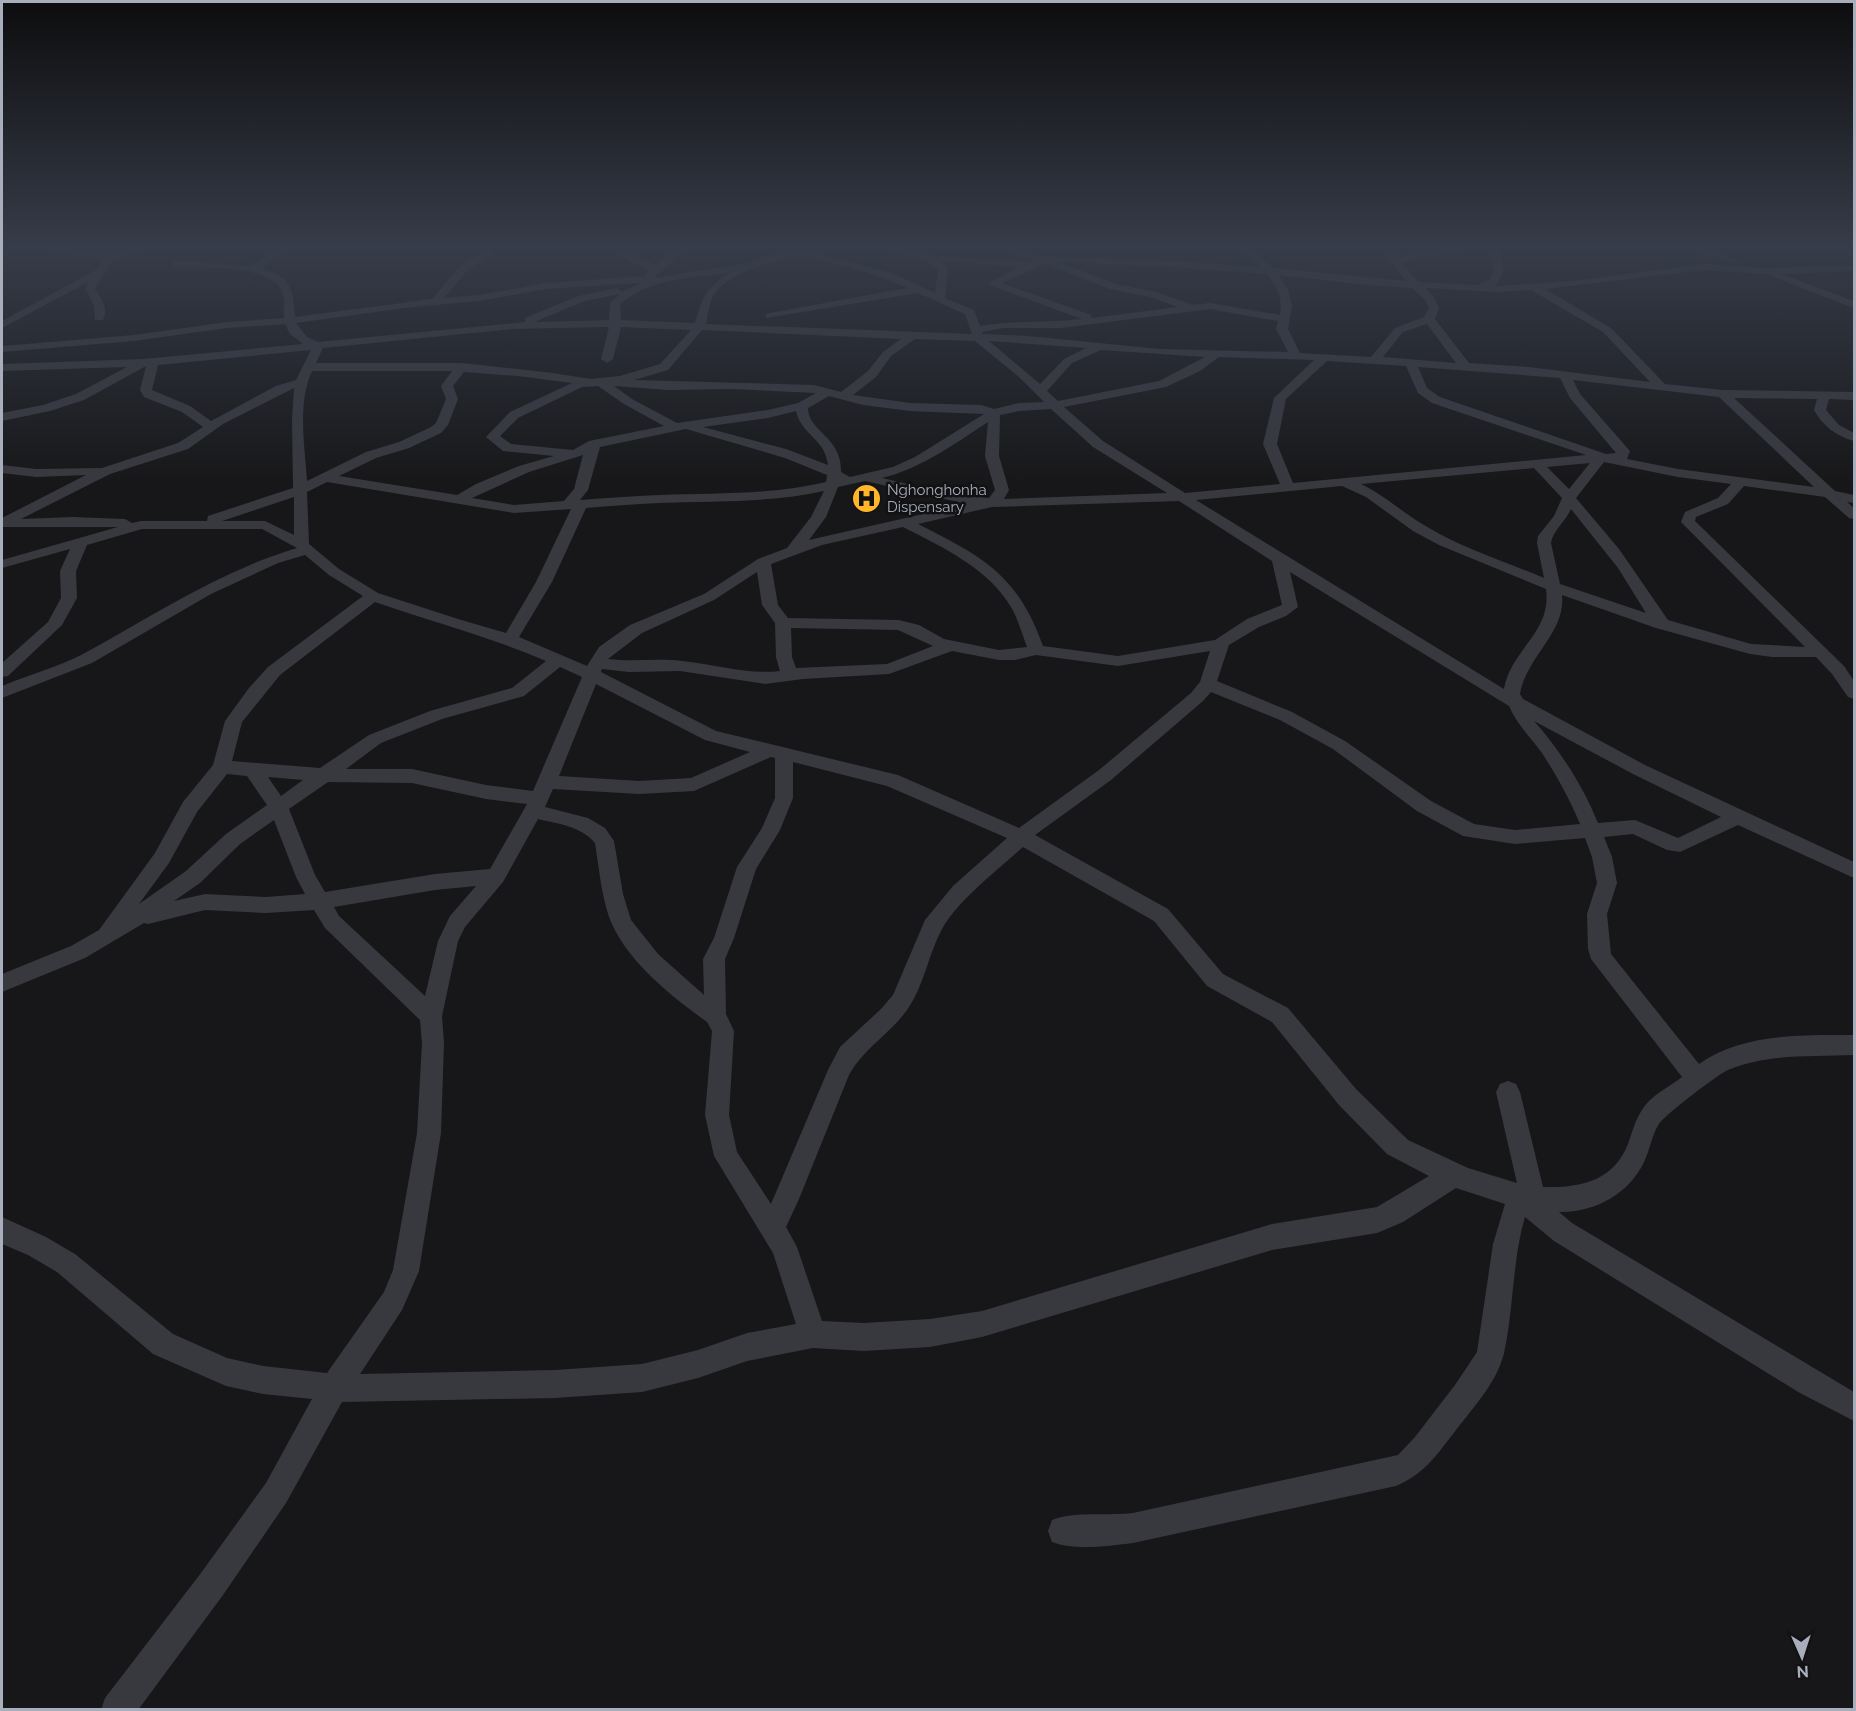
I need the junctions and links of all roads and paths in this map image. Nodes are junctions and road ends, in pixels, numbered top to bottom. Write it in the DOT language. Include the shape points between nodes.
graph roads {
  1 [pos="229,325"];
  2 [pos="293,325"];
  3 [pos="515,325"];
  4 [pos="552,325"];
  5 [pos="615,325"];
  6 [pos="654,325"];
  7 [pos="975,325"];
  8 [pos="1062,325"];
  9 [pos="1282,325"];
  10 [pos="1413,325"];
  11 [pos="1434,325"];
  12 [pos="1598,325"];
  13 [pos="512,326"];
  14 [pos="699,327"];
  15 [pos="978,334"];
  16 [pos="912,336"];
  17 [pos="127,339"];
  18 [pos="318,346"];
  19 [pos="1100,346"];
  20 [pos="2,349"];
  21 [pos="1218,353"];
  22 [pos="1294,355"];
  23 [pos="1324,357"];
  24 [pos="607,359"];
  25 [pos="1373,360"];
  26 [pos="1410,362"];
  27 [pos="148,363"];
  28 [pos="110,365"];
  29 [pos="307,367"];
  30 [pos="462,367"];
  31 [pos="1466,367"];
  32 [pos="2,368"];
  33 [pos="1565,375"];
  34 [pos="301,382"];
  35 [pos="594,382"];
  36 [pos="614,382"];
  37 [pos="1661,386"];
  38 [pos="1041,391"];
  39 [pos="828,392"];
  40 [pos="1723,394"];
  41 [pos="1824,396"];
  42 [pos="1854,396"];
  43 [pos="842,397"];
  44 [pos="1056,405"];
  45 [pos="802,406"];
  46 [pos="994,413"];
  47 [pos="2,417"];
  48 [pos="210,426"];
  49 [pos="681,426"];
  50 [pos="1854,437"];
  51 [pos="594,444"];
  52 [pos="575,454"];
  53 [pos="1604,459"];
  54 [pos="1538,465"];
  55 [pos="2,469"];
  56 [pos="105,471"];
  57 [pos="327,478"];
  58 [pos="866,478"];
  59 [pos="833,479"];
  60 [pos="1343,482"];
  61 [pos="1739,483"];
  62 [pos="1288,487"];
  63 [pos="300,490"];
  64 [pos="1827,493"];
  65 [pos="1183,496"];
  66 [pos="1569,498"];
  67 [pos="1854,499"];
  68 [pos="457,501"];
  69 [pos="990,503"];
  70 [pos="574,505"];
  71 [pos="1854,515"];
  72 [pos="904,522"];
  73 [pos="202,523"];
  74 [pos="2,524"];
  75 [pos="141,525"];
  76 [pos="81,542"];
  77 [pos="304,547"];
  78 [pos="792,550"];
  79 [pos="1279,557"];
  80 [pos="764,562"];
  81 [pos="2,564"];
  82 [pos="1551,586"];
  83 [pos="373,596"];
  84 [pos="783,623"];
  85 [pos="1662,624"];
  86 [pos="510,639"];
  87 [pos="1220,644"];
  88 [pos="949,646"];
  89 [pos="1036,650"];
  90 [pos="1821,652"];
  91 [pos="557,660"];
  92 [pos="593,668"];
  93 [pos="1846,670"];
  94 [pos="2,672"];
  95 [pos="789,674"];
  96 [pos="1208,684"];
  97 [pos="2,692"];
  98 [pos="1854,693"];
  99 [pos="1518,704"];
  100 [pos="776,753"];
  101 [pos="222,767"];
  102 [pos="253,770"];
  103 [pos="322,775"];
  104 [pos="539,798"];
  105 [pos="278,806"];
  106 [pos="1738,817"];
  107 [pos="1593,832"];
  108 [pos="1022,837"];
  109 [pos="1854,870"];
  110 [pos="496,876"];
  111 [pos="319,901"];
  112 [pos="130,922"];
  113 [pos="104,937"];
  114 [pos="2,983"];
  115 [pos="715,1015"];
  116 [pos="431,1016"];
  117 [pos="1854,1045"];
  118 [pos="1696,1078"];
  119 [pos="1508,1092"];
  120 [pos="1452,1176"];
  121 [pos="1527,1197"];
  122 [pos="2,1229"];
  123 [pos="771,1229"];
  124 [pos="813,1334"];
  125 [pos="334,1388"];
  126 [pos="1854,1407"];
  127 [pos="1063,1531"];
  128 [pos="117,1710"];
  1 -- 17 [label="street"];
  2 -- 18 [label="street" via="296,336"];
  3 -- 13 [label="street"];
  4 -- 13 [label="street"];
  5 -- 24 [label="street"];
  6 -- 14 [label="street"];
  7 -- 15 [label="street"];
  8 -- 15 [label="street" via="1003,325"];
  9 -- 22 [label="street"];
  10 -- 25 [label="street" via="1398,330"];
  11 -- 31 [label="street"];
  12 -- 37 [label="street"];
  13 -- 18 [label="street"];
  14 -- 16 [label="street"];
  14 -- 36 [label="street" via="664,367"];
  15 -- 16 [label="street"];
  15 -- 19 [label="street"];
  15 -- 38 [label="street"];
  16 -- 43 [label="street" via="886,354 872,374"];
  17 -- 20 [label="street"];
  17 -- 28 [label="street"];
  18 -- 27 [label="street"];
  18 -- 29 [label="street"];
  19 -- 21 [label="street"];
  19 -- 38 [label="street" via="1068,361"];
  21 -- 22 [label="street"];
  21 -- 44 [label="street" via="1168,382"];
  22 -- 23 [label="street"];
  23 -- 25 [label="street"];
  23 -- 62 [label="street" via="1280,398 1270,444"];
  25 -- 26 [label="street"];
  26 -- 31 [label="street"];
  26 -- 53 [label="street" via="1422,390 1436,400"];
  27 -- 28 [label="street"];
  27 -- 47 [label="street" via="80,397"];
  27 -- 48 [label="street" via="148,394 190,411"];
  28 -- 32 [label="street"];
  29 -- 30 [label="street"];
  29 -- 34 [label="street"];
  30 -- 35 [label="street"];
  30 -- 57 [label="street" via="447,386 452,399 439,428 371,455"];
  31 -- 33 [label="street"];
  33 -- 37 [label="street"];
  33 -- 53 [label="street" via="1574,395 1623,451 1622,456"];
  34 -- 48 [label="street"];
  34 -- 63 [label="street"];
  35 -- 36 [label="street"];
  35 -- 49 [label="street"];
  35 -- 52 [label="street" via="514,415 492,437 508,448"];
  36 -- 39 [label="street" via="766,386"];
  37 -- 40 [label="street"];
  38 -- 44 [label="street"];
  39 -- 43 [label="street"];
  39 -- 45 [label="street"];
  40 -- 41 [label="street"];
  40 -- 64 [label="street"];
  41 -- 42 [label="street"];
  41 -- 50 [label="street" via="1820,410 1825,419"];
  43 -- 46 [label="street" via="898,406 981,409"];
  44 -- 46 [label="street"];
  44 -- 65 [label="street" via="1089,438"];
  45 -- 49 [label="street"];
  45 -- 59 [label="street" via="803,417 833,452"];
  46 -- 58 [label="street" via="920,460"];
  46 -- 69 [label="street" via="993,462 1002,490"];
  48 -- 56 [label="street" via="183,446"];
  49 -- 51 [label="street"];
  49 -- 59 [label="street" via="782,452"];
  51 -- 52 [label="street"];
  51 -- 70 [label="street"];
  52 -- 68 [label="street" via="492,482"];
  53 -- 54 [label="street"];
  53 -- 61 [label="street"];
  53 -- 66 [label="street"];
  54 -- 60 [label="street"];
  54 -- 66 [label="street"];
  55 -- 56 [label="street" via="36,473"];
  56 -- 74 [label="street"];
  57 -- 63 [label="street"];
  57 -- 68 [label="street"];
  58 -- 59 [label="street" via="850,482"];
  58 -- 69 [label="street"];
  59 -- 70 [label="street" via="752,496"];
  59 -- 78 [label="street" via="816,524"];
  60 -- 62 [label="street"];
  60 -- 82 [label="street" via="1371,494 1444,542"];
  61 -- 64 [label="street"];
  61 -- 90 [label="street" via="1728,498 1690,515 1688,522"];
  62 -- 65 [label="street"];
  63 -- 73 [label="street"];
  63 -- 77 [label="street"];
  64 -- 67 [label="street"];
  64 -- 71 [label="street"];
  65 -- 69 [label="street"];
  65 -- 79 [label="street"];
  66 -- 82 [label="street" via="1545,539"];
  66 -- 85 [label="street" via="1622,563"];
  68 -- 70 [label="street" via="514,509"];
  69 -- 72 [label="street"];
  70 -- 86 [label="street" via="544,582"];
  72 -- 78 [label="street"];
  72 -- 89 [label="street" via="990,574 1017,604"];
  73 -- 75 [label="street"];
  73 -- 77 [label="street" via="265,525"];
  74 -- 75 [label="street" via="93,521"];
  75 -- 76 [label="street"];
  76 -- 81 [label="street"];
  76 -- 94 [label="street" via="68,571 69,598 54,625"];
  77 -- 83 [label="street" via="334,572"];
  77 -- 97 [label="street" via="163,613 93,656"];
  78 -- 80 [label="street"];
  79 -- 87 [label="street" via="1290,607 1235,632"];
  79 -- 99 [label="street"];
  80 -- 84 [label="street" via="770,605"];
  80 -- 92 [label="street" via="709,597 636,629 605,651"];
  82 -- 85 [label="street"];
  82 -- 99 [label="street" via="1556,605 1552,621 1529,653 1512,690"];
  83 -- 86 [label="street"];
  83 -- 101 [label="street" via="268,676 234,721"];
  84 -- 88 [label="street" via="899,625"];
  84 -- 95 [label="street"];
  85 -- 90 [label="street" via="1761,651"];
  86 -- 91 [label="street"];
  87 -- 89 [label="street" via="1118,661"];
  87 -- 96 [label="street"];
  88 -- 89 [label="street" via="999,655"];
  88 -- 95 [label="street" via="889,669"];
  90 -- 93 [label="street"];
  91 -- 92 [label="street"];
  91 -- 103 [label="street" via="518,692 395,730"];
  92 -- 95 [label="street" via="680,666 750,677"];
  92 -- 100 [label="street" via="711,736"];
  92 -- 104 [label="street"];
  93 -- 98 [label="street"];
  96 -- 107 [label="street" via="1286,716 1339,745 1424,806 1470,831 1515,837"];
  96 -- 108 [label="street" via="1105,775"];
  99 -- 106 [label="street" via="1620,760"];
  99 -- 107 [label="street" via="1530,729 1559,766"];
  100 -- 104 [label="street" via="694,784"];
  100 -- 108 [label="street" via="892,780"];
  100 -- 115 [label="street" via="784,798 747,867 714,959"];
  101 -- 102 [label="street"];
  101 -- 113 [label="street" via="190,807 162,858"];
  102 -- 103 [label="street"];
  102 -- 105 [label="street"];
  103 -- 104 [label="street" via="412,776 486,792"];
  103 -- 105 [label="street"];
  104 -- 110 [label="street"];
  104 -- 115 [label="street" via="600,834 622,923 641,949 697,1004"];
  105 -- 111 [label="street"];
  105 -- 112 [label="street" via="222,848 194,877"];
  106 -- 107 [label="street" via="1680,845 1667,844 1635,827"];
  106 -- 109 [label="street"];
  107 -- 118 [label="street" via="1607,883 1597,914 1596,936 1602,958"];
  108 -- 120 [label="street" via="1161,915 1223,987 1280,1015 1392,1143"];
  108 -- 123 [label="street" via="946,907 932,926 901,1001 848,1054"];
  110 -- 111 [label="street"];
  110 -- 116 [label="street" via="452,930"];
  111 -- 112 [label="street" via="266,905 205,902"];
  111 -- 116 [label="street" via="332,922"];
  112 -- 113 [label="street"];
  113 -- 114 [label="street" via="62,960"];
  115 -- 123 [label="street" via="723,1031 718,1126 726,1156"];
  116 -- 125 [label="street" via="429,1133 406,1271 393,1301"];
  117 -- 118 [label="street" via="1772,1047 1719,1063"];
  118 -- 121 [label="street" via="1645,1122 1633,1161 1606,1188 1586,1196 1560,1199"];
  119 -- 121 [label="street"];
  120 -- 121 [label="street"];
  120 -- 124 [label="street" via="1377,1220 1272,1238 982,1324 930,1333 864,1337"];
  121 -- 126 [label="street" via="1563,1232"];
  121 -- 127 [label="street" via="1512,1217 1490,1354 1465,1395 1408,1464 1396,1471 1355,1481 1133,1528"];
  122 -- 125 [label="street" via="66,1263 163,1344 226,1372"];
  123 -- 124 [label="street" via="784,1246"];
  124 -- 125 [label="street" via="747,1347 651,1376 610,1381"];
  125 -- 128 [label="street" via="269,1502"];
}
